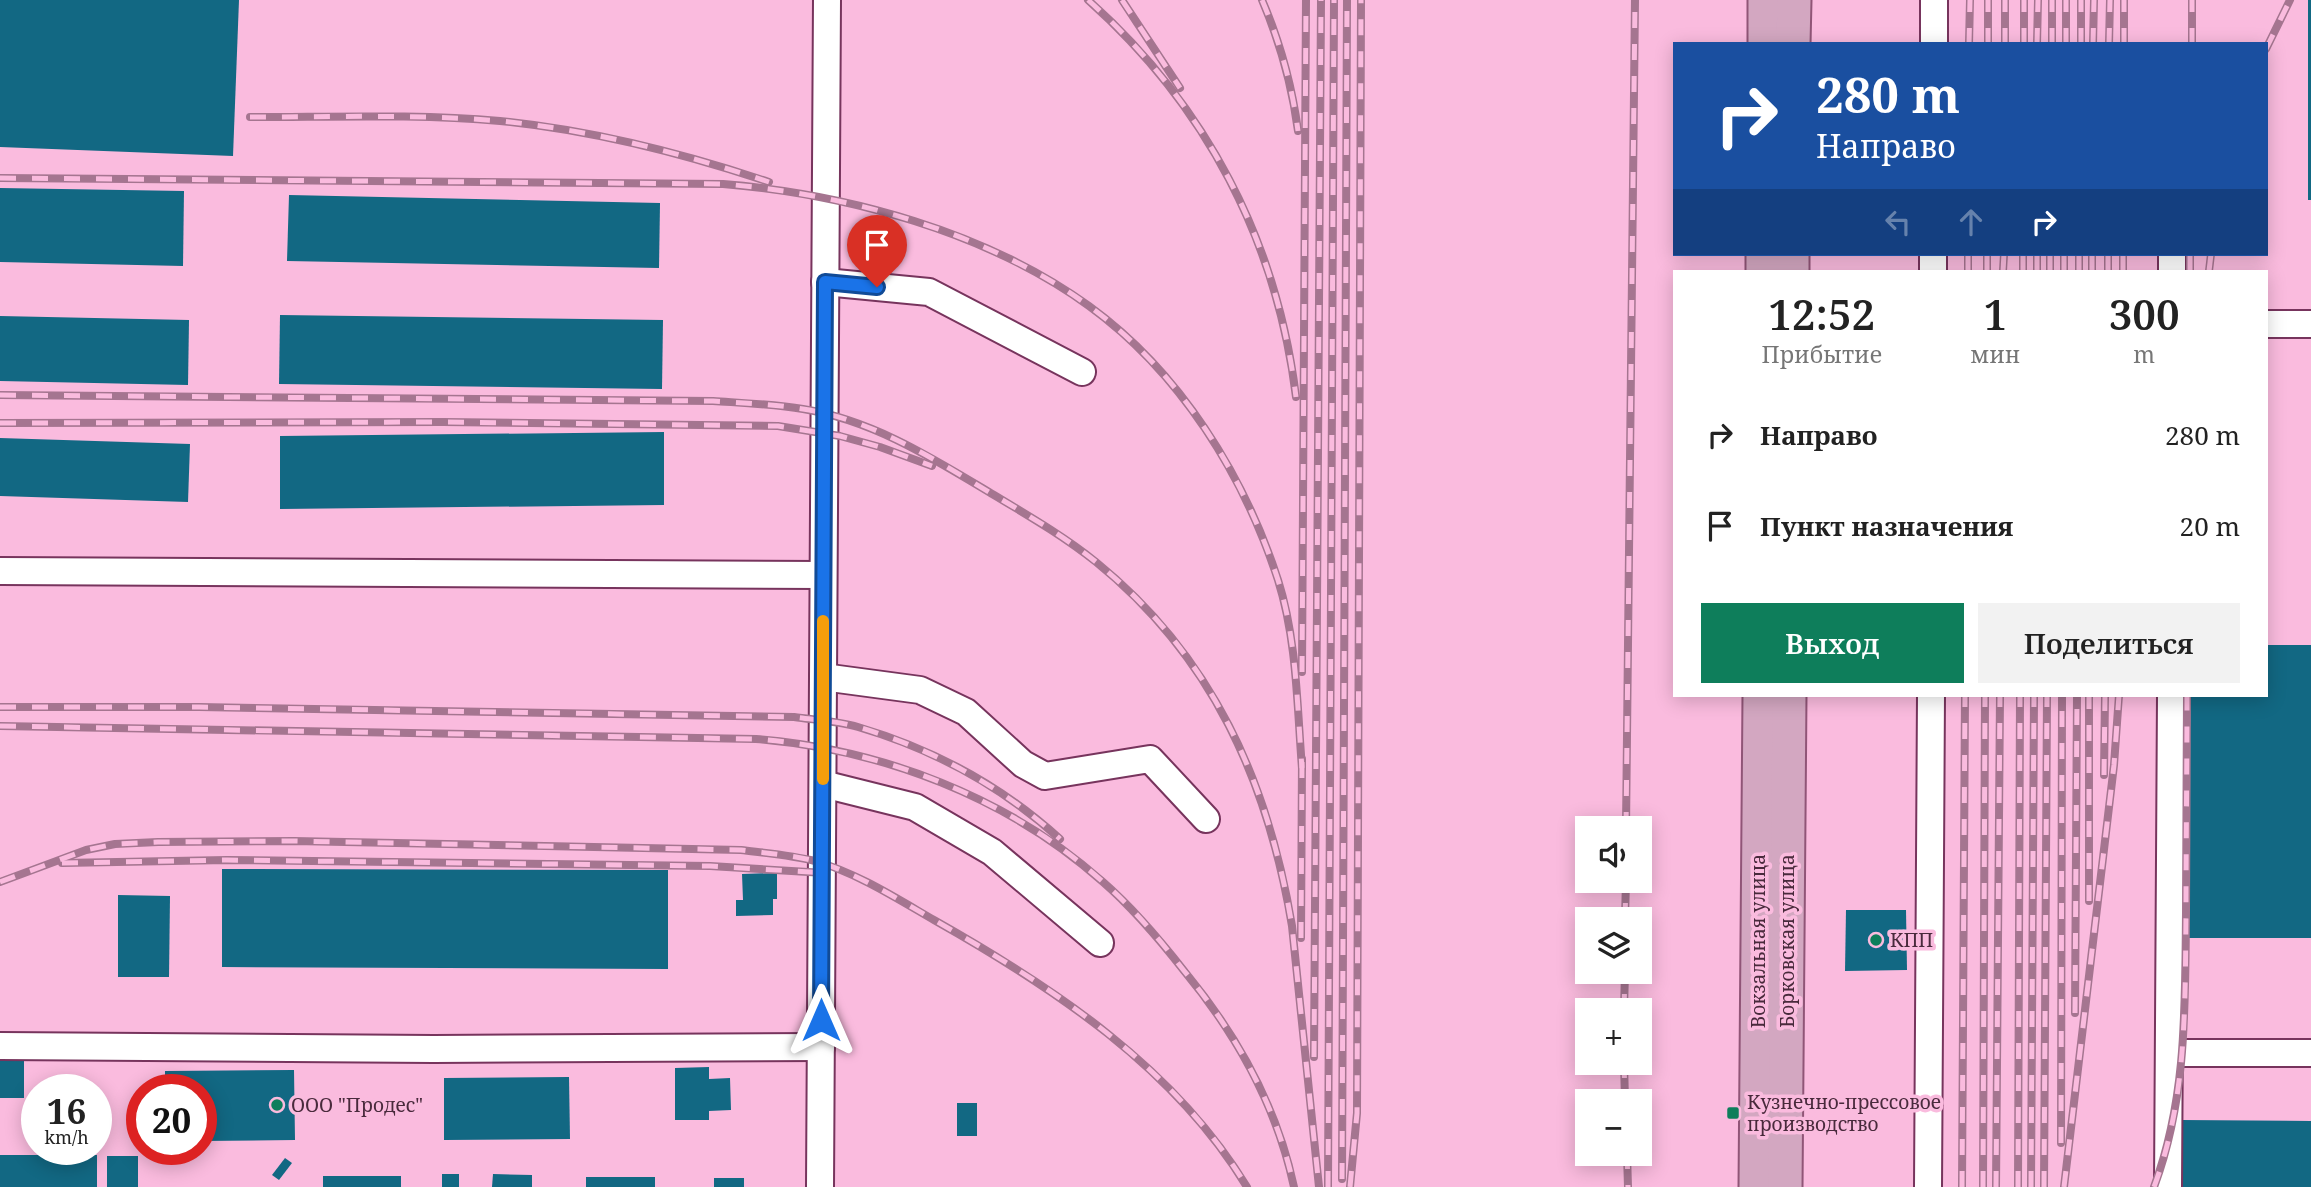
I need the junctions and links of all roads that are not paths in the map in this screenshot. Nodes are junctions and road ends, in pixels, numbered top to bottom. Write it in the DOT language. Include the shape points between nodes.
graph roads {
  1 [pos="827,0"];
  2 [pos="1765,0"];
  3 [pos="1794,0"];
  4 [pos="1934,0"];
  5 [pos="1765,42"];
  6 [pos="1793,42"];
  7 [pos="1934,42"];
  8 [pos="825,282"];
  9 [pos="2268,324"];
  10 [pos="2311,324"];
  11 [pos="1082,372"];
  12 [pos="0,571"];
  13 [pos="823,575"];
  14 [pos="823,677"];
  15 [pos="1760,697"];
  16 [pos="1789,697"];
  17 [pos="1931,697"];
  18 [pos="2171,697"];
  19 [pos="822,783"];
  20 [pos="1206,819"];
  21 [pos="1100,943"];
  22 [pos="0,1046"];
  23 [pos="821,1047"];
  24 [pos="2169,1053"];
  25 [pos="2311,1054"];
  26 [pos="820,1187"];
  27 [pos="1756,1187"];
  28 [pos="1785,1187"];
  29 [pos="1928,1187"];
  30 [pos="2168,1187"];
  1 -- 8 [label="lane"];
  2 -- 5 [label="main road"];
  3 -- 6 [label="main road"];
  4 -- 7 [label="lane"];
  8 -- 11 [label="lane" via="929,292"];
  8 -- 13 [label="lane"];
  9 -- 10 [label="lane"];
  12 -- 13 [label="lane"];
  13 -- 14 [label="lane"];
  14 -- 19 [label="lane"];
  14 -- 20 [label="lane" via="920,690 966,712 1023,764 1045,776 1150,759"];
  15 -- 27 [label="main road, Вокзальная улица"];
  16 -- 28 [label="main road, Борковская улица"];
  17 -- 29 [label="lane"];
  18 -- 24 [label="lane"];
  19 -- 21 [label="lane" via="915,807 992,852"];
  19 -- 23 [label="lane"];
  22 -- 23 [label="lane"];
  23 -- 26 [label="lane"];
  24 -- 25 [label="lane"];
  24 -- 30 [label="lane"];
}
